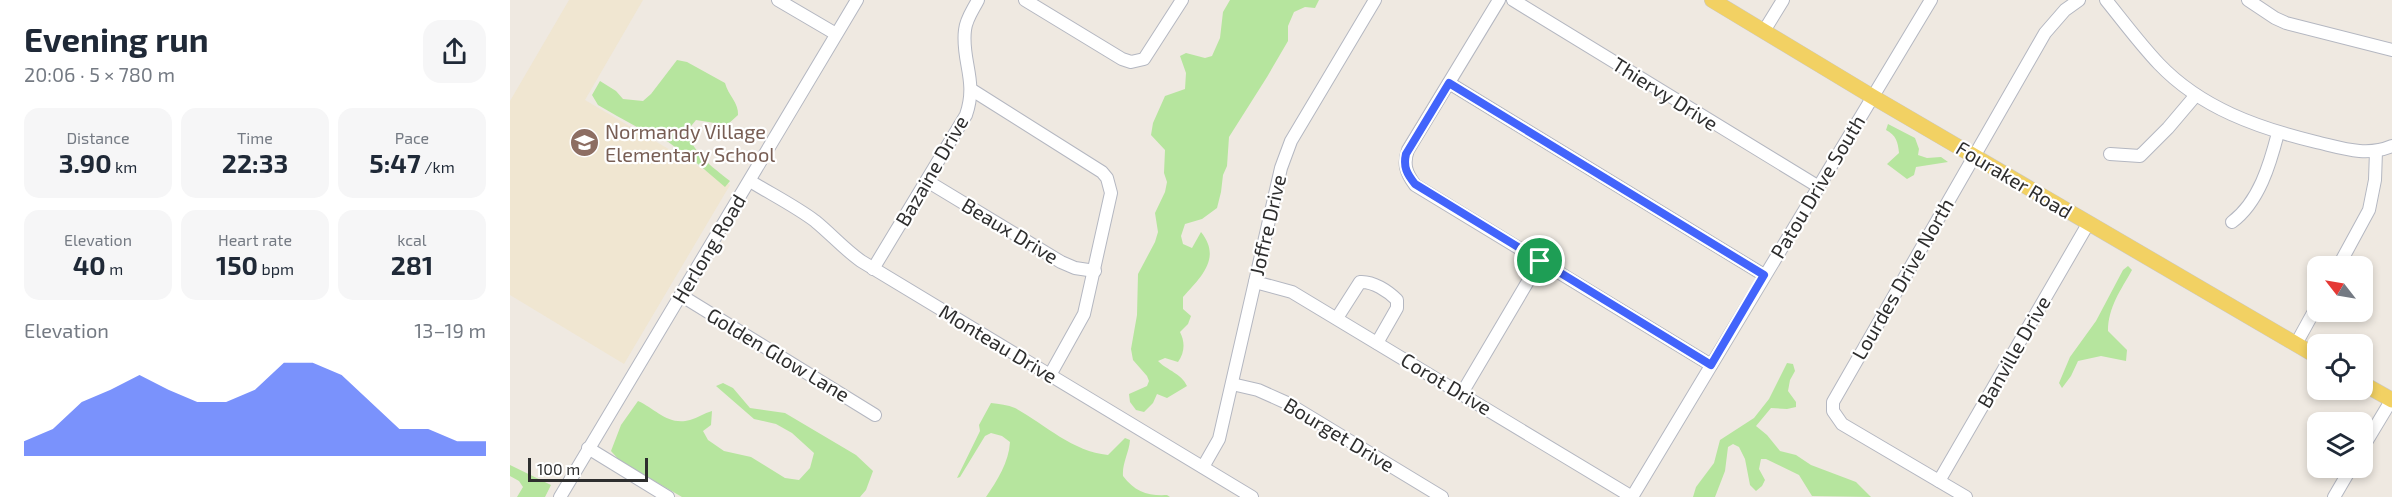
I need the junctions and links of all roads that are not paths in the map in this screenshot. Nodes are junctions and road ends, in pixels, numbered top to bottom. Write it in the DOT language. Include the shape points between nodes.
graph roads {
  1 [pos="778,0"];
  2 [pos="857,0"];
  3 [pos="978,0"];
  4 [pos="1025,0"];
  5 [pos="1182,0"];
  6 [pos="1375,0"];
  7 [pos="1499,0"];
  8 [pos="1513,0"];
  9 [pos="1712,0"];
  10 [pos="1783,0"];
  11 [pos="1931,0"];
  12 [pos="2079,0"];
  13 [pos="2106,0"];
  14 [pos="2248,0"];
  15 [pos="1764,31"];
  16 [pos="836,34"];
  17 [pos="2392,50"];
  18 [pos="1449,83"];
  19 [pos="972,90"];
  20 [pos="2196,95"];
  21 [pos="1873,98"];
  22 [pos="2278,133"];
  23 [pos="2392,146"];
  24 [pos="2376,151"];
  25 [pos="2110,154"];
  26 [pos="1974,156"];
  27 [pos="750,181"];
  28 [pos="927,182"];
  29 [pos="1819,187"];
  30 [pos="2232,222"];
  31 [pos="2088,224"];
  32 [pos="2344,256"];
  33 [pos="1540,261"];
  34 [pos="873,269"];
  35 [pos="1095,271"];
  36 [pos="1764,275"];
  37 [pos="1255,282"];
  38 [pos="682,296"];
  39 [pos="1336,318"];
  40 [pos="2308,322"];
  41 [pos="1377,343"];
  42 [pos="2296,344"];
  43 [pos="2307,350"];
  44 [pos="1711,365"];
  45 [pos="1050,375"];
  46 [pos="1232,384"];
  47 [pos="2373,389"];
  48 [pos="1462,393"];
  49 [pos="2392,400"];
  50 [pos="875,415"];
  51 [pos="2373,431"];
  52 [pos="588,448"];
  53 [pos="1203,467"];
  54 [pos="2345,478"];
  55 [pos="1939,481"];
  56 [pos="560,497"];
  57 [pos="668,497"];
  58 [pos="1252,497"];
  59 [pos="1442,497"];
  60 [pos="1632,497"];
  61 [pos="1966,497"];
  62 [pos="2334,497"];
  1 -- 16 [label="street"];
  2 -- 16 [label="street, Herlong Road"];
  3 -- 19 [label="street, Bazaine Drive" via="965,30"];
  4 -- 5 [label="street" via="1122,59 1140,61"];
  6 -- 37 [label="street, Joffre Drive" via="1291,141"];
  7 -- 18 [label="street"];
  8 -- 29 [label="street, Thiervy Drive"];
  9 -- 15 [label="main road, Fouraker Road"];
  10 -- 15 [label="street"];
  11 -- 21 [label="street, Patou Drive South"];
  12 -- 26 [label="street, Lourdes Drive North" via="2045,33"];
  13 -- 20 [label="street" via="2159,65"];
  14 -- 17 [label="street" via="2286,23"];
  15 -- 21 [label="main road, Fouraker Road"];
  16 -- 27 [label="street, Herlong Road"];
  18 -- 33 [label="street" via="1408,150 1407,173 1415,184"];
  18 -- 36 [label="street"];
  19 -- 28 [label="street, Bazaine Drive" via="963,122"];
  19 -- 35 [label="street" via="1107,178 1111,193"];
  20 -- 22 [label="street"];
  20 -- 25 [label="street" via="2140,156"];
  21 -- 26 [label="main road, Fouraker Road"];
  21 -- 29 [label="street, Patou Drive South"];
  22 -- 24 [label="street" via="2352,151"];
  22 -- 30 [label="street" via="2263,180 2244,213"];
  23 -- 24 [label="street"];
  24 -- 32 [label="street" via="2369,210"];
  26 -- 31 [label="main road, Fouraker Road"];
  26 -- 55 [label="street, Lourdes Drive North" via="1833,402 1833,411 1842,424"];
  27 -- 34 [label="street, Monteau Drive" via="812,219 843,249"];
  27 -- 38 [label="street, Herlong Road"];
  28 -- 34 [label="street, Bazaine Drive"];
  28 -- 35 [label="street, Beaux Drive" via="1061,262"];
  29 -- 36 [label="street, Patou Drive South"];
  31 -- 42 [label="main road, Fouraker Road"];
  31 -- 55 [label="street, Banville Drive"];
  33 -- 44 [label="street"];
  33 -- 48 [label="street"];
  34 -- 45 [label="street, Monteau Drive"];
  35 -- 45 [label="street" via="1084,315"];
  36 -- 44 [label="street, Patou Drive South"];
  37 -- 39 [label="street, Corot Drive" via="1292,292"];
  37 -- 46 [label="street, Joffre Drive"];
  38 -- 50 [label="street, Golden Glow Lane"];
  38 -- 52 [label="street, Herlong Road"];
  39 -- 41 [label="street, Corot Drive"];
  39 -- 41 [label="street" via="1360,282 1368,281 1391,294 1397,300 1397,308"];
  40 -- 42 [label="street"];
  41 -- 48 [label="street, Corot Drive"];
  42 -- 43 [label="main road, Fouraker Road"];
  44 -- 60 [label="street, Patou Drive South"];
  45 -- 53 [label="street, Monteau Drive"];
  46 -- 53 [label="street, Joffre Drive" via="1219,439"];
  46 -- 59 [label="street, Bourget Drive" via="1287,403"];
  47 -- 49 [label="main road"];
  48 -- 60 [label="street, Corot Drive"];
  49 -- 51 [label="street"];
  52 -- 56 [label="street, Herlong Road"];
  52 -- 57 [label="street"];
  53 -- 58 [label="street, Monteau Drive"];
  54 -- 62 [label="street"];
  55 -- 61 [label="street"];
}
